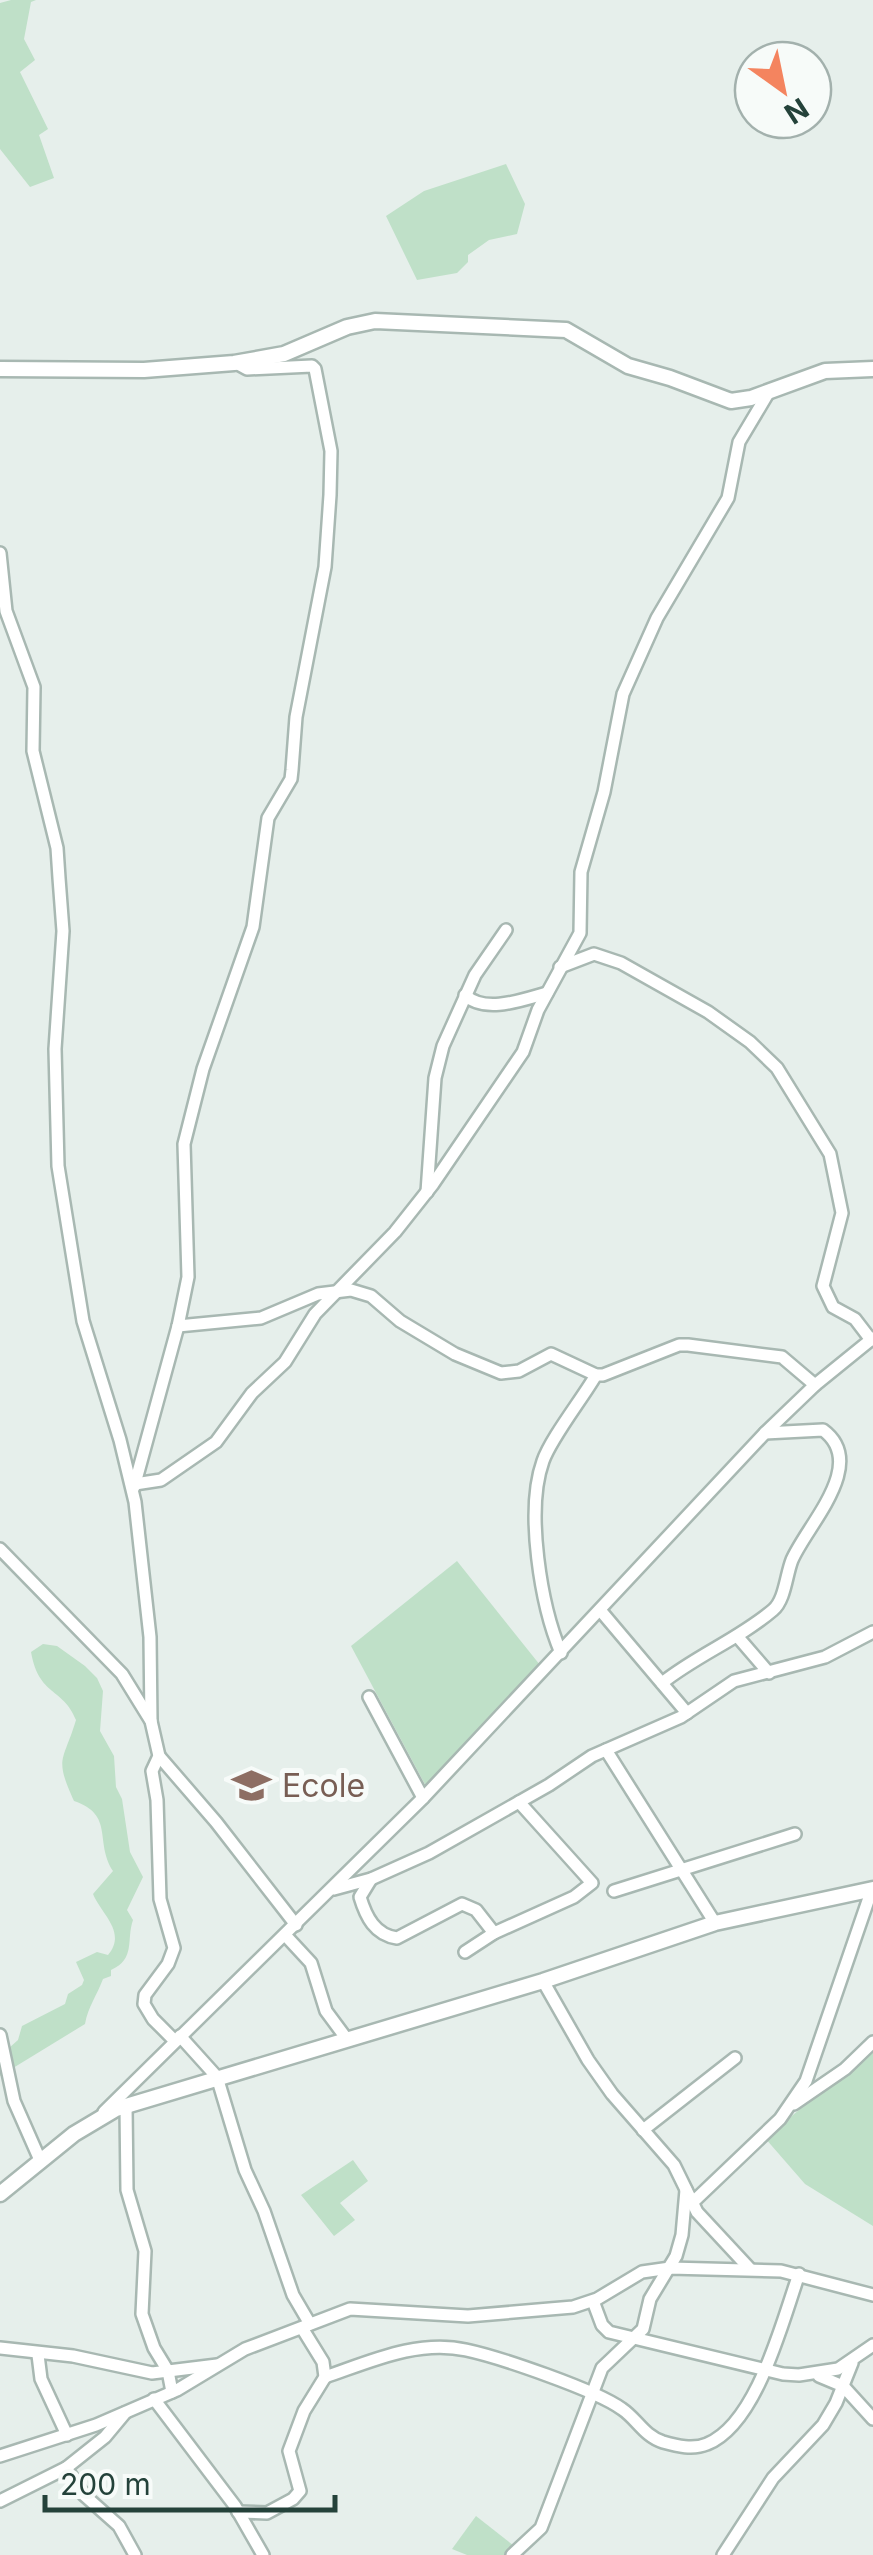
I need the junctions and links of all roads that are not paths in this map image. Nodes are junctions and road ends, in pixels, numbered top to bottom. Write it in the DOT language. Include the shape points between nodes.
graph roads {
  1 [pos="236,362"];
  2 [pos="0,368"];
  3 [pos="873,368"];
  4 [pos="770,390"];
  5 [pos="0,554"];
  6 [pos="506,930"];
  7 [pos="560,967"];
  8 [pos="547,994"];
  9 [pos="465,995"];
  10 [pos="426,1192"];
  11 [pos="336,1291"];
  12 [pos="178,1326"];
  13 [pos="872,1339"];
  14 [pos="596,1375"];
  15 [pos="816,1385"];
  16 [pos="765,1434"];
  17 [pos="134,1487"];
  18 [pos="0,1549"];
  19 [pos="600,1610"];
  20 [pos="873,1632"];
  21 [pos="737,1636"];
  22 [pos="561,1653"];
  23 [pos="770,1673"];
  24 [pos="662,1682"];
  25 [pos="368,1697"];
  26 [pos="687,1713"];
  27 [pos="150,1721"];
  28 [pos="606,1750"];
  29 [pos="159,1756"];
  30 [pos="422,1798"];
  31 [pos="519,1802"];
  32 [pos="795,1834"];
  33 [pos="683,1869"];
  34 [pos="371,1879"];
  35 [pos="872,1889"];
  36 [pos="332,1890"];
  37 [pos="614,1891"];
  38 [pos="715,1923"];
  39 [pos="296,1926"];
  40 [pos="494,1933"];
  41 [pos="286,1936"];
  42 [pos="465,1952"];
  43 [pos="543,1981"];
  44 [pos="0,2035"];
  45 [pos="177,2038"];
  46 [pos="346,2038"];
  47 [pos="873,2042"];
  48 [pos="735,2058"];
  49 [pos="217,2077"];
  50 [pos="126,2106"];
  51 [pos="790,2106"];
  52 [pos="98,2118"];
  53 [pos="643,2130"];
  54 [pos="40,2160"];
  55 [pos="2,2190"];
  56 [pos="689,2196"];
  57 [pos="670,2268"];
  58 [pos="750,2269"];
  59 [pos="799,2274"];
  60 [pos="873,2295"];
  61 [pos="593,2301"];
  62 [pos="306,2326"];
  63 [pos="637,2338"];
  64 [pos="873,2345"];
  65 [pos="0,2348"];
  66 [pos="38,2354"];
  67 [pos="852,2363"];
  68 [pos="218,2365"];
  69 [pos="765,2369"];
  70 [pos="168,2371"];
  71 [pos="816,2374"];
  72 [pos="326,2377"];
  73 [pos="842,2386"];
  74 [pos="172,2392"];
  75 [pos="592,2394"];
  76 [pos="154,2400"];
  77 [pos="127,2411"];
  78 [pos="873,2419"];
  79 [pos="67,2436"];
  80 [pos="0,2456"];
  81 [pos="66,2468"];
  82 [pos="0,2500"];
  83 [pos="238,2512"];
  84 [pos="527,2548"];
  85 [pos="135,2555"];
  86 [pos="262,2555"];
  87 [pos="512,2555"];
  88 [pos="723,2555"];
  1 -- 2 [label="street" via="144,370"];
  1 -- 4 [label="street" via="284,354 375,321 554,327 628,366 719,398 743,400"];
  1 -- 12 [label="street" via="247,370 314,368 331,451 330,495 291,779 268,818 253,927 184,1144 188,1277"];
  3 -- 4 [label="street" via="824,371"];
  4 -- 7 [label="street" via="739,442 728,498 656,618 623,694 581,872 580,933"];
  5 -- 17 [label="street" via="6,611 34,687 32,751 58,863 58,1166 83,1321"];
  6 -- 9 [label="street"];
  7 -- 8 [label="street"];
  7 -- 13 [label="street" via="594,954 621,963 708,1012 778,1068 834,1166 842,1213 823,1286 832,1307"];
  8 -- 9 [label="street" via="491,1005 474,1004"];
  8 -- 10 [label="street" via="523,1052"];
  9 -- 10 [label="street" via="435,1078"];
  10 -- 11 [label="street"];
  11 -- 12 [label="street" via="261,1318"];
  11 -- 14 [label="street" via="363,1292 416,1332 502,1373 519,1372 551,1354"];
  11 -- 17 [label="street" via="285,1362 209,1448 161,1480"];
  12 -- 17 [label="street"];
  13 -- 15 [label="street"];
  14 -- 15 [label="street" via="688,1345 782,1358"];
  14 -- 22 [label="street" via="546,1454 539,1478 536,1553"];
  15 -- 16 [label="street"];
  16 -- 19 [label="street"];
  16 -- 21 [label="street" via="823,1430 837,1445 841,1463 777,1607"];
  17 -- 27 [label="street" via="150,1637"];
  18 -- 27 [label="street" via="122,1674"];
  19 -- 22 [label="street"];
  19 -- 24 [label="street"];
  20 -- 23 [label="street" via="825,1657"];
  21 -- 23 [label="street"];
  21 -- 24 [label="street"];
  22 -- 30 [label="street"];
  23 -- 26 [label="street" via="728,1684"];
  24 -- 26 [label="street"];
  25 -- 30 [label="street"];
  26 -- 28 [label="street"];
  27 -- 29 [label="street"];
  28 -- 31 [label="street"];
  28 -- 33 [label="street"];
  29 -- 39 [label="street"];
  29 -- 45 [label="street" via="152,1772 160,1899 174,1948 144,2004"];
  30 -- 36 [label="street"];
  31 -- 34 [label="street"];
  31 -- 40 [label="street" via="592,1883"];
  32 -- 33 [label="street"];
  33 -- 37 [label="street"];
  33 -- 38 [label="street"];
  34 -- 36 [label="street"];
  34 -- 40 [label="street" via="360,1897 375,1928 388,1937 462,1904"];
  35 -- 38 [label="street"];
  35 -- 51 [label="street" via="816,2060"];
  36 -- 39 [label="street"];
  38 -- 43 [label="street"];
  39 -- 41 [label="street"];
  40 -- 42 [label="street"];
  41 -- 45 [label="street"];
  41 -- 46 [label="street" via="311,1964 326,2011"];
  43 -- 46 [label="street"];
  43 -- 53 [label="street" via="588,2060"];
  44 -- 54 [label="street" via="14,2100"];
  45 -- 49 [label="street"];
  45 -- 52 [label="street"];
  46 -- 49 [label="street"];
  47 -- 51 [label="street"];
  48 -- 53 [label="street"];
  49 -- 50 [label="street"];
  49 -- 62 [label="street"];
  50 -- 52 [label="street"];
  50 -- 70 [label="street" via="126,2190 145,2251 142,2314"];
  51 -- 56 [label="street"];
  52 -- 54 [label="street"];
  53 -- 56 [label="street"];
  54 -- 55 [label="street"];
  56 -- 57 [label="street"];
  56 -- 58 [label="street"];
  57 -- 58 [label="street"];
  57 -- 61 [label="street" via="642,2272"];
  57 -- 63 [label="street"];
  58 -- 59 [label="street"];
  59 -- 60 [label="street"];
  59 -- 69 [label="street"];
  61 -- 62 [label="street" via="468,2316 350,2309"];
  61 -- 63 [label="street" via="609,2332"];
  62 -- 68 [label="street"];
  62 -- 72 [label="street"];
  63 -- 69 [label="street"];
  63 -- 75 [label="street" via="602,2368"];
  64 -- 67 [label="street"];
  65 -- 66 [label="street"];
  66 -- 70 [label="street"];
  66 -- 79 [label="street" via="41,2379"];
  67 -- 71 [label="street"];
  67 -- 73 [label="street"];
  68 -- 70 [label="street"];
  68 -- 74 [label="street"];
  69 -- 71 [label="street"];
  69 -- 75 [label="street" via="733,2426 696,2448 652,2437 623,2409"];
  70 -- 74 [label="street"];
  71 -- 73 [label="street"];
  72 -- 75 [label="street" via="390,2354 455,2348"];
  72 -- 83 [label="street" via="289,2451 298,2495 262,2515"];
  73 -- 78 [label="street"];
  73 -- 88 [label="street" via="823,2425 773,2478"];
  74 -- 76 [label="street"];
  75 -- 84 [label="street" via="548,2513"];
  76 -- 77 [label="street"];
  76 -- 83 [label="street"];
  77 -- 79 [label="street"];
  77 -- 81 [label="street"];
  79 -- 80 [label="street"];
  81 -- 82 [label="street"];
  81 -- 85 [label="street" via="119,2526"];
  83 -- 86 [label="street"];
  84 -- 87 [label="street"];
}
